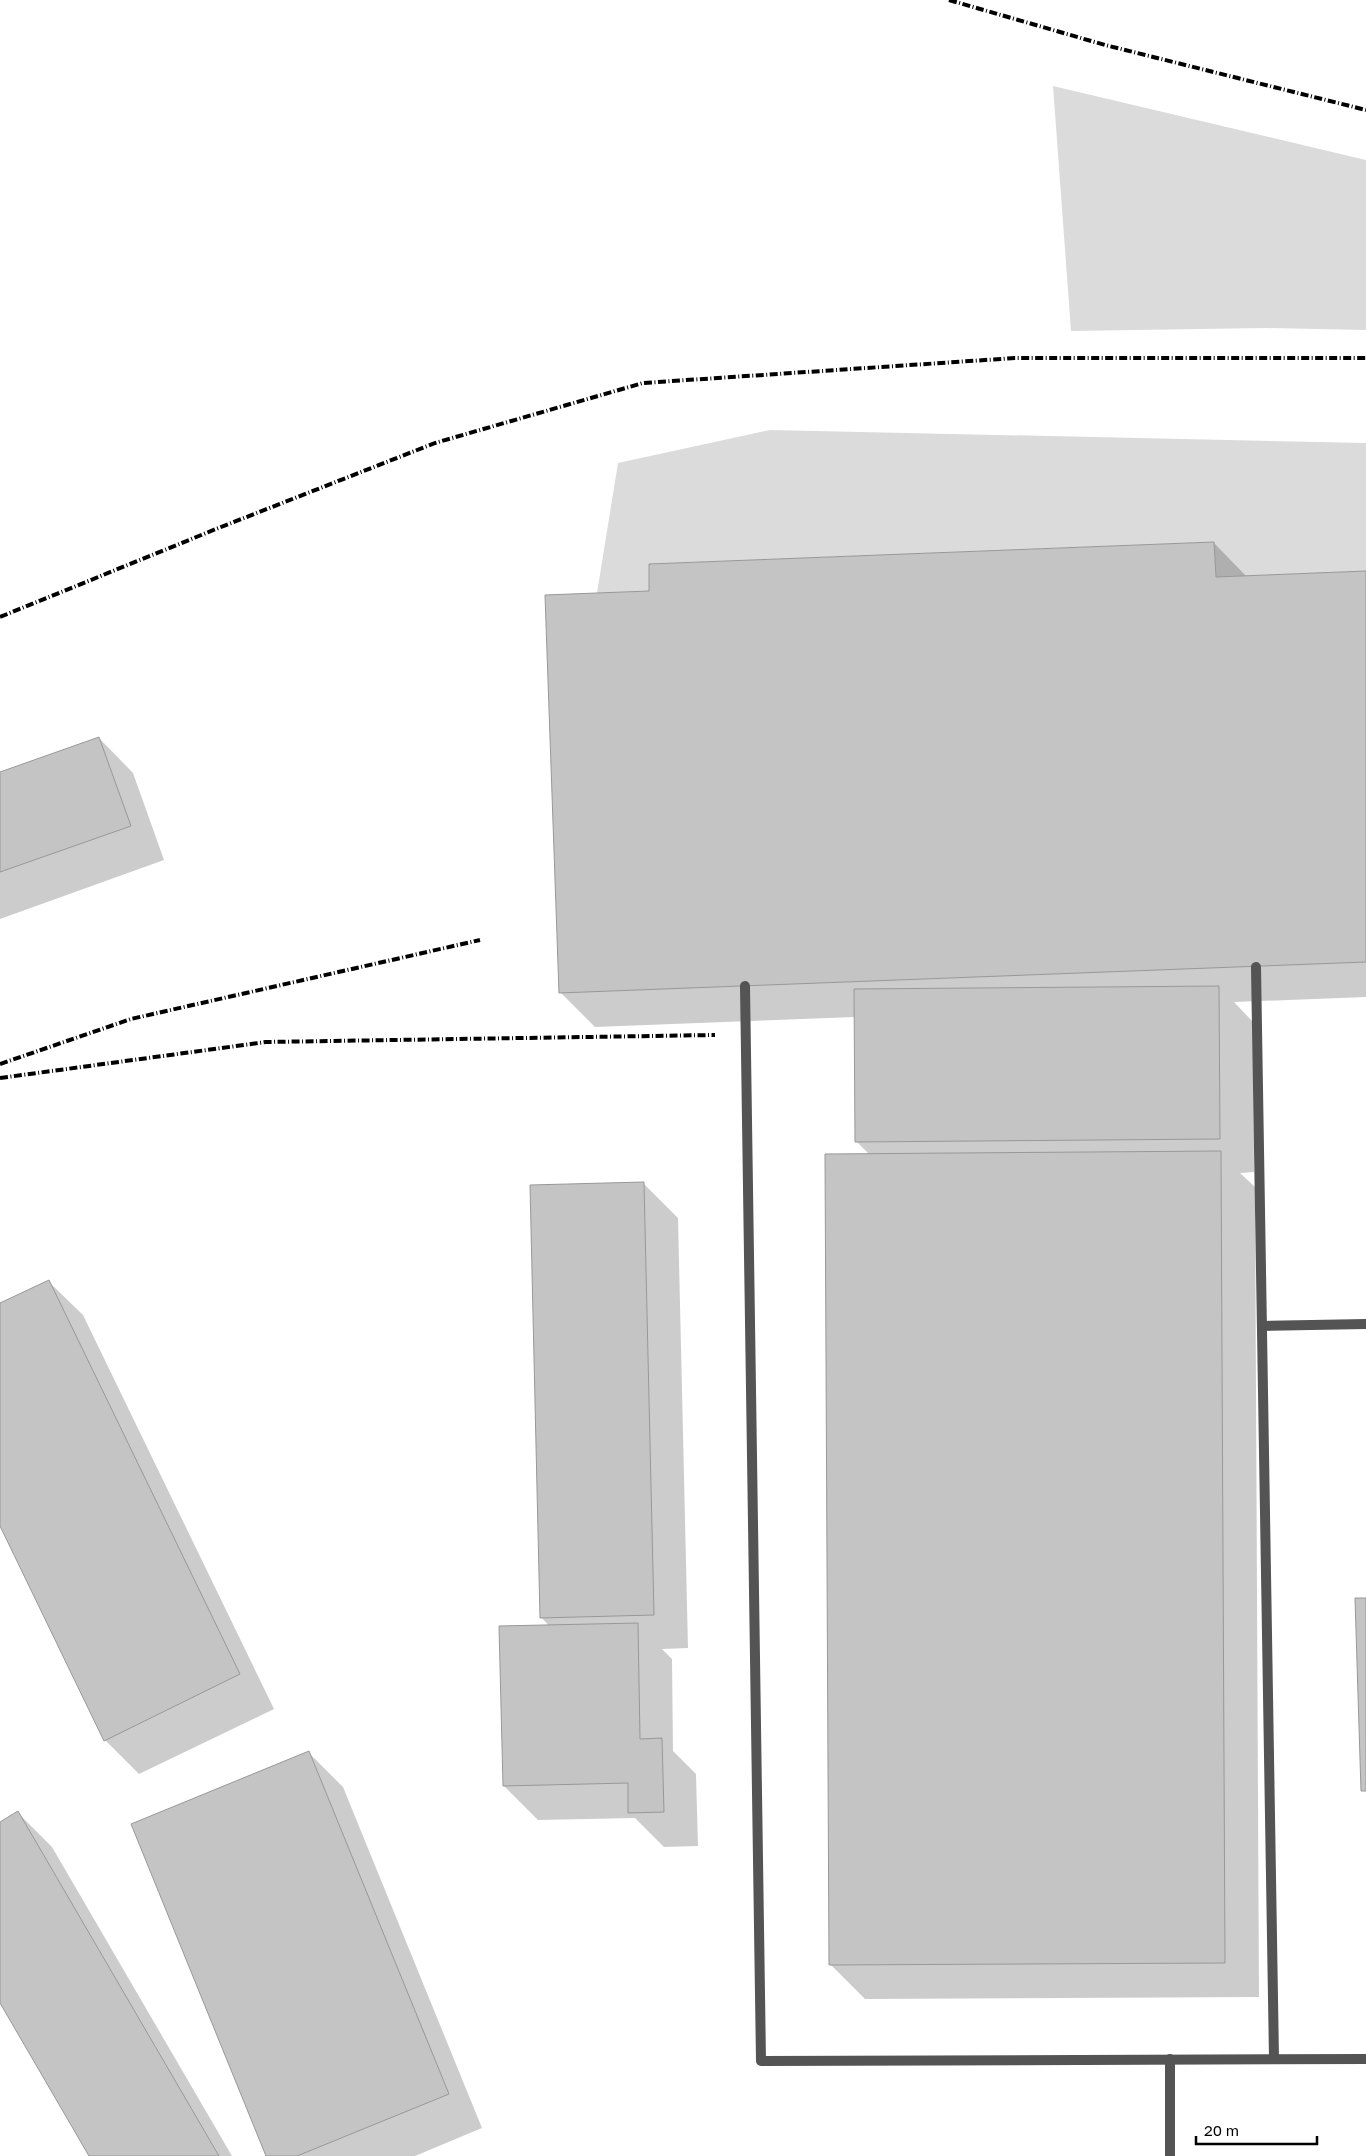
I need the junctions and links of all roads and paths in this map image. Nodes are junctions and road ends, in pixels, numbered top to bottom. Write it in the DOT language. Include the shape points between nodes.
graph roads {
  1 [pos="1256,967"];
  2 [pos="745,986"];
  3 [pos="1366,1324"];
  4 [pos="1263,1326"];
  5 [pos="1366,2058"];
  6 [pos="1170,2059"];
  7 [pos="1274,2059"];
  8 [pos="1170,2156"];
  1 -- 4 [label="lane"];
  2 -- 6 [label="lane" via="761,2061"];
  3 -- 4 [label="lane"];
  4 -- 7 [label="lane"];
  5 -- 7 [label="lane"];
  6 -- 7 [label="lane"];
  6 -- 8 [label="lane"];
}
